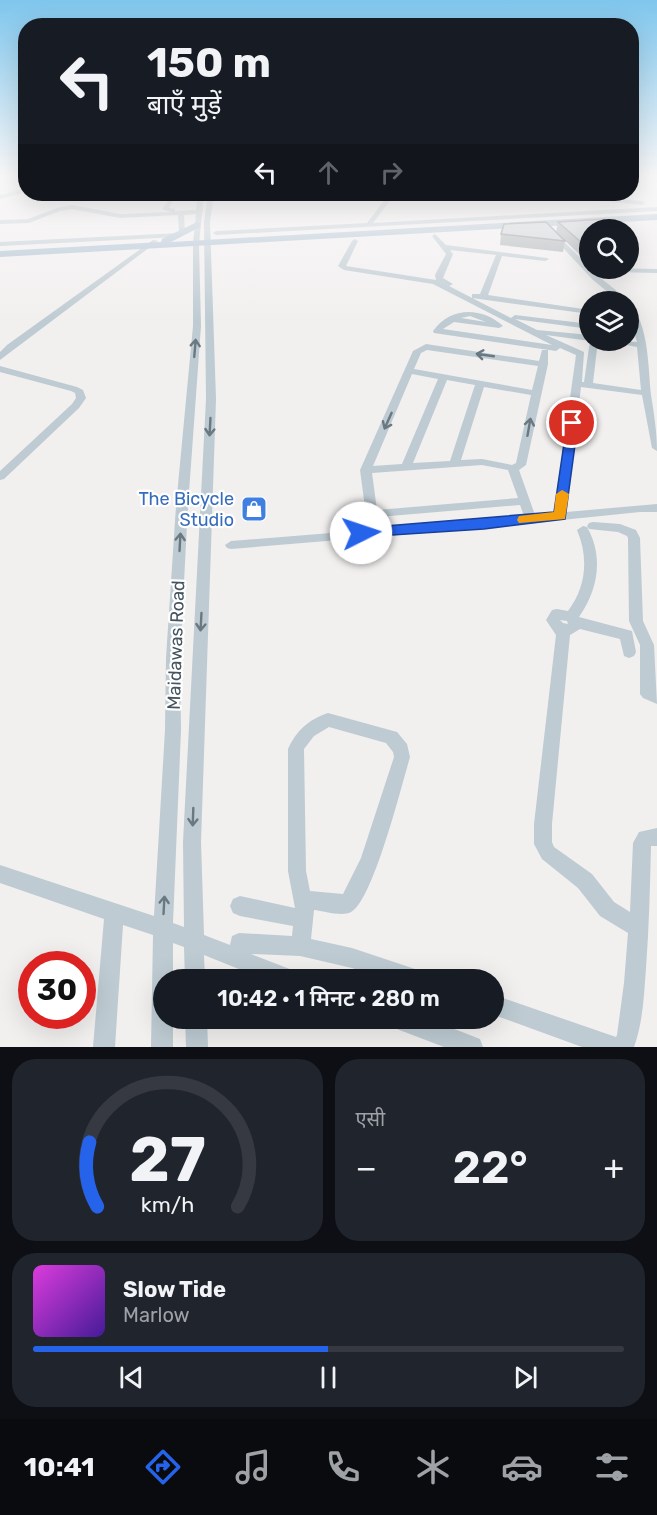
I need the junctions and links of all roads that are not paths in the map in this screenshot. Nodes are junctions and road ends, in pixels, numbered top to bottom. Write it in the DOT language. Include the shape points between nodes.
graph roads {
  1 [pos="181,224"];
  2 [pos="202,224"];
  3 [pos="206,224"];
  4 [pos="372,224"];
  5 [pos="434,224"];
  6 [pos="476,224"];
  7 [pos="494,224"];
  8 [pos="541,224"];
  9 [pos="0,227"];
  10 [pos="370,227"];
  11 [pos="180,234"];
  12 [pos="204,236"];
  13 [pos="435,236"];
  14 [pos="16,237"];
  15 [pos="355,241"];
  16 [pos="156,243"];
  17 [pos="0,244"];
  18 [pos="445,247"];
  19 [pos="0,252"];
  20 [pos="500,253"];
  21 [pos="545,259"];
  22 [pos="579,261"];
  23 [pos="639,271"];
  24 [pos="657,271"];
  25 [pos="598,279"];
  26 [pos="613,291"];
  27 [pos="483,298"];
  28 [pos="579,311"];
  29 [pos="515,317"];
  30 [pos="579,326"];
  31 [pos="529,330"];
  32 [pos="639,332"];
  33 [pos="579,337"];
  34 [pos="640,345"];
  35 [pos="572,350"];
  36 [pos="591,351"];
  37 [pos="545,352"];
  38 [pos="0,357"];
  39 [pos="543,364"];
  40 [pos="0,369"];
  41 [pos="410,371"];
  42 [pos="444,376"];
  43 [pos="480,383"];
  44 [pos="583,385"];
  45 [pos="535,393"];
  46 [pos="646,393"];
  47 [pos="657,448"];
  48 [pos="455,463"];
  49 [pos="406,467"];
  50 [pos="513,468"];
  51 [pos="366,470"];
  52 [pos="0,477"];
  53 [pos="524,501"];
  54 [pos="657,508"];
  55 [pos="371,514"];
  56 [pos="566,515"];
  57 [pos="531,519"];
  58 [pos="588,523"];
  59 [pos="374,532"];
  60 [pos="231,545"];
  61 [pos="569,622"];
  62 [pos="629,652"];
  63 [pos="657,698"];
  64 [pos="657,837"];
  65 [pos="0,874"];
  66 [pos="240,906"];
  67 [pos="305,909"];
  68 [pos="114,914"];
  69 [pos="637,927"];
  70 [pos="163,929"];
  71 [pos="193,941"];
  72 [pos="239,943"];
  73 [pos="300,946"];
  74 [pos="194,969"];
  75 [pos="265,969"];
  76 [pos="385,969"];
  77 [pos="504,1009"];
  78 [pos="197,1029"];
  79 [pos="425,1029"];
  80 [pos="104,1047"];
  81 [pos="162,1047"];
  82 [pos="198,1047"];
  83 [pos="472,1047"];
  84 [pos="613,1047"];
  85 [pos="623,1047"];
  1 -- 11 [label="street"];
  2 -- 12 [label="street"];
  3 -- 12 [label="street"];
  4 -- 10 [label="street"];
  5 -- 10 [label="street"];
  6 -- 10 [label="main road"];
  7 -- 12 [label="main road"];
  8 -- 22 [label="street"];
  9 -- 14 [label="street"];
  10 -- 12 [label="street"];
  10 -- 12 [label="main road"];
  11 -- 12 [label="main road"];
  11 -- 14 [label="street"];
  11 -- 16 [label="main road"];
  12 -- 16 [label="main road"];
  12 -- 16 [label="main road"];
  70 -- 12 [label="street, Maidawas Road, one-way" via="182,506"];
  12 -- 71 [label="street, Maidawas Road, one-way" via="211,399 192,842"];
  13 -- 18 [label="street"];
  14 -- 17 [label="street"];
  15 -- 31 [label="street" via="344,268 435,282"];
  16 -- 19 [label="main road"];
  16 -- 38 [label="street"];
  18 -- 20 [label="street"];
  18 -- 27 [label="street" via="450,257 440,279"];
  20 -- 21 [label="street"];
  20 -- 27 [label="street"];
  23 -- 24 [label="street"];
  25 -- 26 [label="street"];
  27 -- 28 [label="street"];
  29 -- 30 [label="street"];
  31 -- 33 [label="street"];
  31 -- 35 [label="street"];
  31 -- 35 [label="street" via="500,326 471,312 452,319 437,331"];
  32 -- 34 [label="street"];
  34 -- 46 [label="street"];
  35 -- 44 [label="street" via="582,356"];
  36 -- 44 [label="street"];
  37 -- 39 [label="street"];
  39 -- 41 [label="street, one-way" via="426,347 417,351"];
  39 -- 45 [label="street"];
  40 -- 52 [label="street" via="74,388 81,398"];
  41 -- 42 [label="street"];
  41 -- 51 [label="street, one-way"];
  42 -- 43 [label="street"];
  42 -- 49 [label="street"];
  43 -- 45 [label="street"];
  43 -- 48 [label="street"];
  44 -- 46 [label="street"];
  44 -- 56 [label="street"];
  50 -- 45 [label="street, one-way" via="524,461"];
  46 -- 47 [label="street"];
  48 -- 49 [label="street"];
  48 -- 50 [label="street" via="488,462"];
  49 -- 51 [label="street"];
  50 -- 53 [label="street"];
  51 -- 55 [label="street"];
  53 -- 55 [label="street"];
  53 -- 57 [label="street"];
  54 -- 58 [label="street"];
  55 -- 59 [label="street"];
  56 -- 57 [label="street"];
  56 -- 58 [label="street"];
  57 -- 59 [label="street"];
  58 -- 61 [label="street" via="589,586"];
  58 -- 63 [label="street" via="620,528 634,538 636,621 647,645 648,694"];
  59 -- 60 [label="street"];
  61 -- 62 [label="street" via="627,635"];
  61 -- 69 [label="street" via="563,635 543,844 548,854 585,881 607,909"];
  64 -- 69 [label="street" via="645,838 642,843"];
  65 -- 68 [label="street"];
  66 -- 67 [label="street"];
  67 -- 67 [label="street" via="297,870 296,749 300,740 309,729 328,720 391,737 402,757 356,893 346,904"];
  67 -- 73 [label="street"];
  68 -- 70 [label="street"];
  68 -- 80 [label="street"];
  69 -- 85 [label="street" via="631,1019"];
  70 -- 71 [label="street"];
  70 -- 81 [label="street, Maidawas Road"];
  71 -- 74 [label="street, Maidawas Road"];
  71 -- 75 [label="street"];
  72 -- 73 [label="street"];
  73 -- 76 [label="street"];
  77 -- 84 [label="street"];
  78 -- 82 [label="street"];
  79 -- 83 [label="street"];
}
